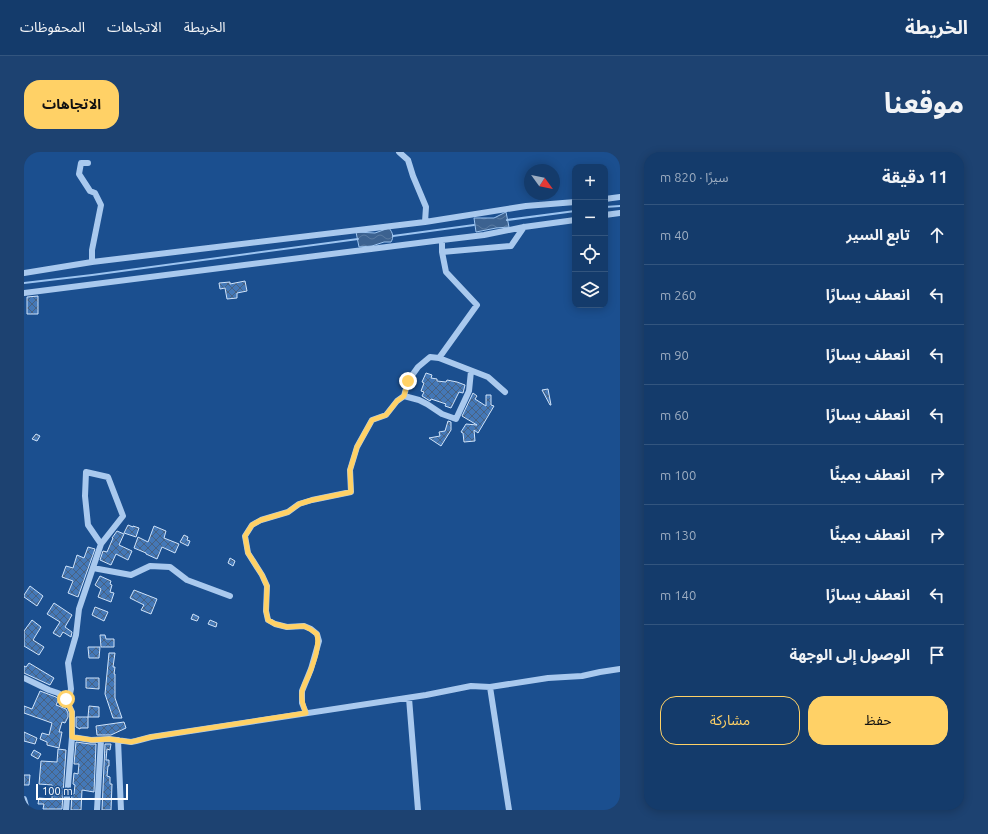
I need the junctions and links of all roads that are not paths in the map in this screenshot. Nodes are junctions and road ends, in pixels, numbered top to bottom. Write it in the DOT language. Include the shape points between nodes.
graph roads {
  1 [pos="399,152"];
  2 [pos="88,163"];
  3 [pos="620,197"];
  4 [pos="608,199"];
  5 [pos="572,202"];
  6 [pos="620,213"];
  7 [pos="608,215"];
  8 [pos="572,220"];
  9 [pos="425,222"];
  10 [pos="524,227"];
  11 [pos="442,240"];
  12 [pos="442,252"];
  13 [pos="92,262"];
  14 [pos="24,273"];
  15 [pos="24,293"];
  16 [pos="439,358"];
  17 [pos="471,371"];
  18 [pos="505,392"];
  19 [pos="404,396"];
  20 [pos="101,544"];
  21 [pos="93,568"];
  22 [pos="230,596"];
  23 [pos="620,669"];
  24 [pos="24,678"];
  25 [pos="490,687"];
  26 [pos="409,698"];
  27 [pos="68,704"];
  28 [pos="306,713"];
  29 [pos="72,737"];
  30 [pos="101,740"];
  31 [pos="118,740"];
  32 [pos="24,799"];
  33 [pos="27,810"];
  34 [pos="66,810"];
  35 [pos="97,810"];
  36 [pos="121,810"];
  37 [pos="418,810"];
  38 [pos="509,810"];
  1 -- 9 [label="street" via="408,160 426,207"];
  2 -- 13 [label="street" via="81,163 79,174 90,191 95,192 101,204"];
  3 -- 4 [label="street"];
  5 -- 9 [label="street" via="526,206"];
  6 -- 7 [label="street"];
  8 -- 10 [label="street"];
  9 -- 13 [label="street"];
  10 -- 11 [label="street"];
  10 -- 12 [label="street" via="511,246"];
  11 -- 12 [label="street"];
  11 -- 15 [label="street"];
  12 -- 16 [label="street" via="446,272 477,305"];
  13 -- 14 [label="street"];
  16 -- 17 [label="street"];
  16 -- 19 [label="street" via="430,356 418,367 408,381"];
  17 -- 18 [label="street" via="488,377"];
  17 -- 19 [label="street" via="469,391 456,419 419,400"];
  19 -- 28 [label="street" via="386,415 372,420 357,447 350,470 351,492 299,504 288,512 252,525 245,536 248,553 267,586 268,620 287,627 304,626 317,634 319,641 316,653 302,691 302,703"];
  20 -- 20 [label="street" via="123,516 108,476 86,472 88,525"];
  20 -- 21 [label="street"];
  21 -- 22 [label="street" via="131,575 150,566 170,567 187,580"];
  21 -- 27 [label="street" via="79,609 76,635 68,663 71,689"];
  23 -- 25 [label="street"];
  24 -- 27 [label="street" via="58,693"];
  25 -- 26 [label="street" via="471,686"];
  25 -- 38 [label="street"];
  26 -- 28 [label="street"];
  26 -- 37 [label="street"];
  27 -- 29 [label="street" via="72,712"];
  28 -- 31 [label="street" via="136,741"];
  29 -- 30 [label="street"];
  29 -- 34 [label="street"];
  30 -- 31 [label="street"];
  30 -- 35 [label="street"];
  31 -- 36 [label="street"];
  32 -- 33 [label="street"];
}
